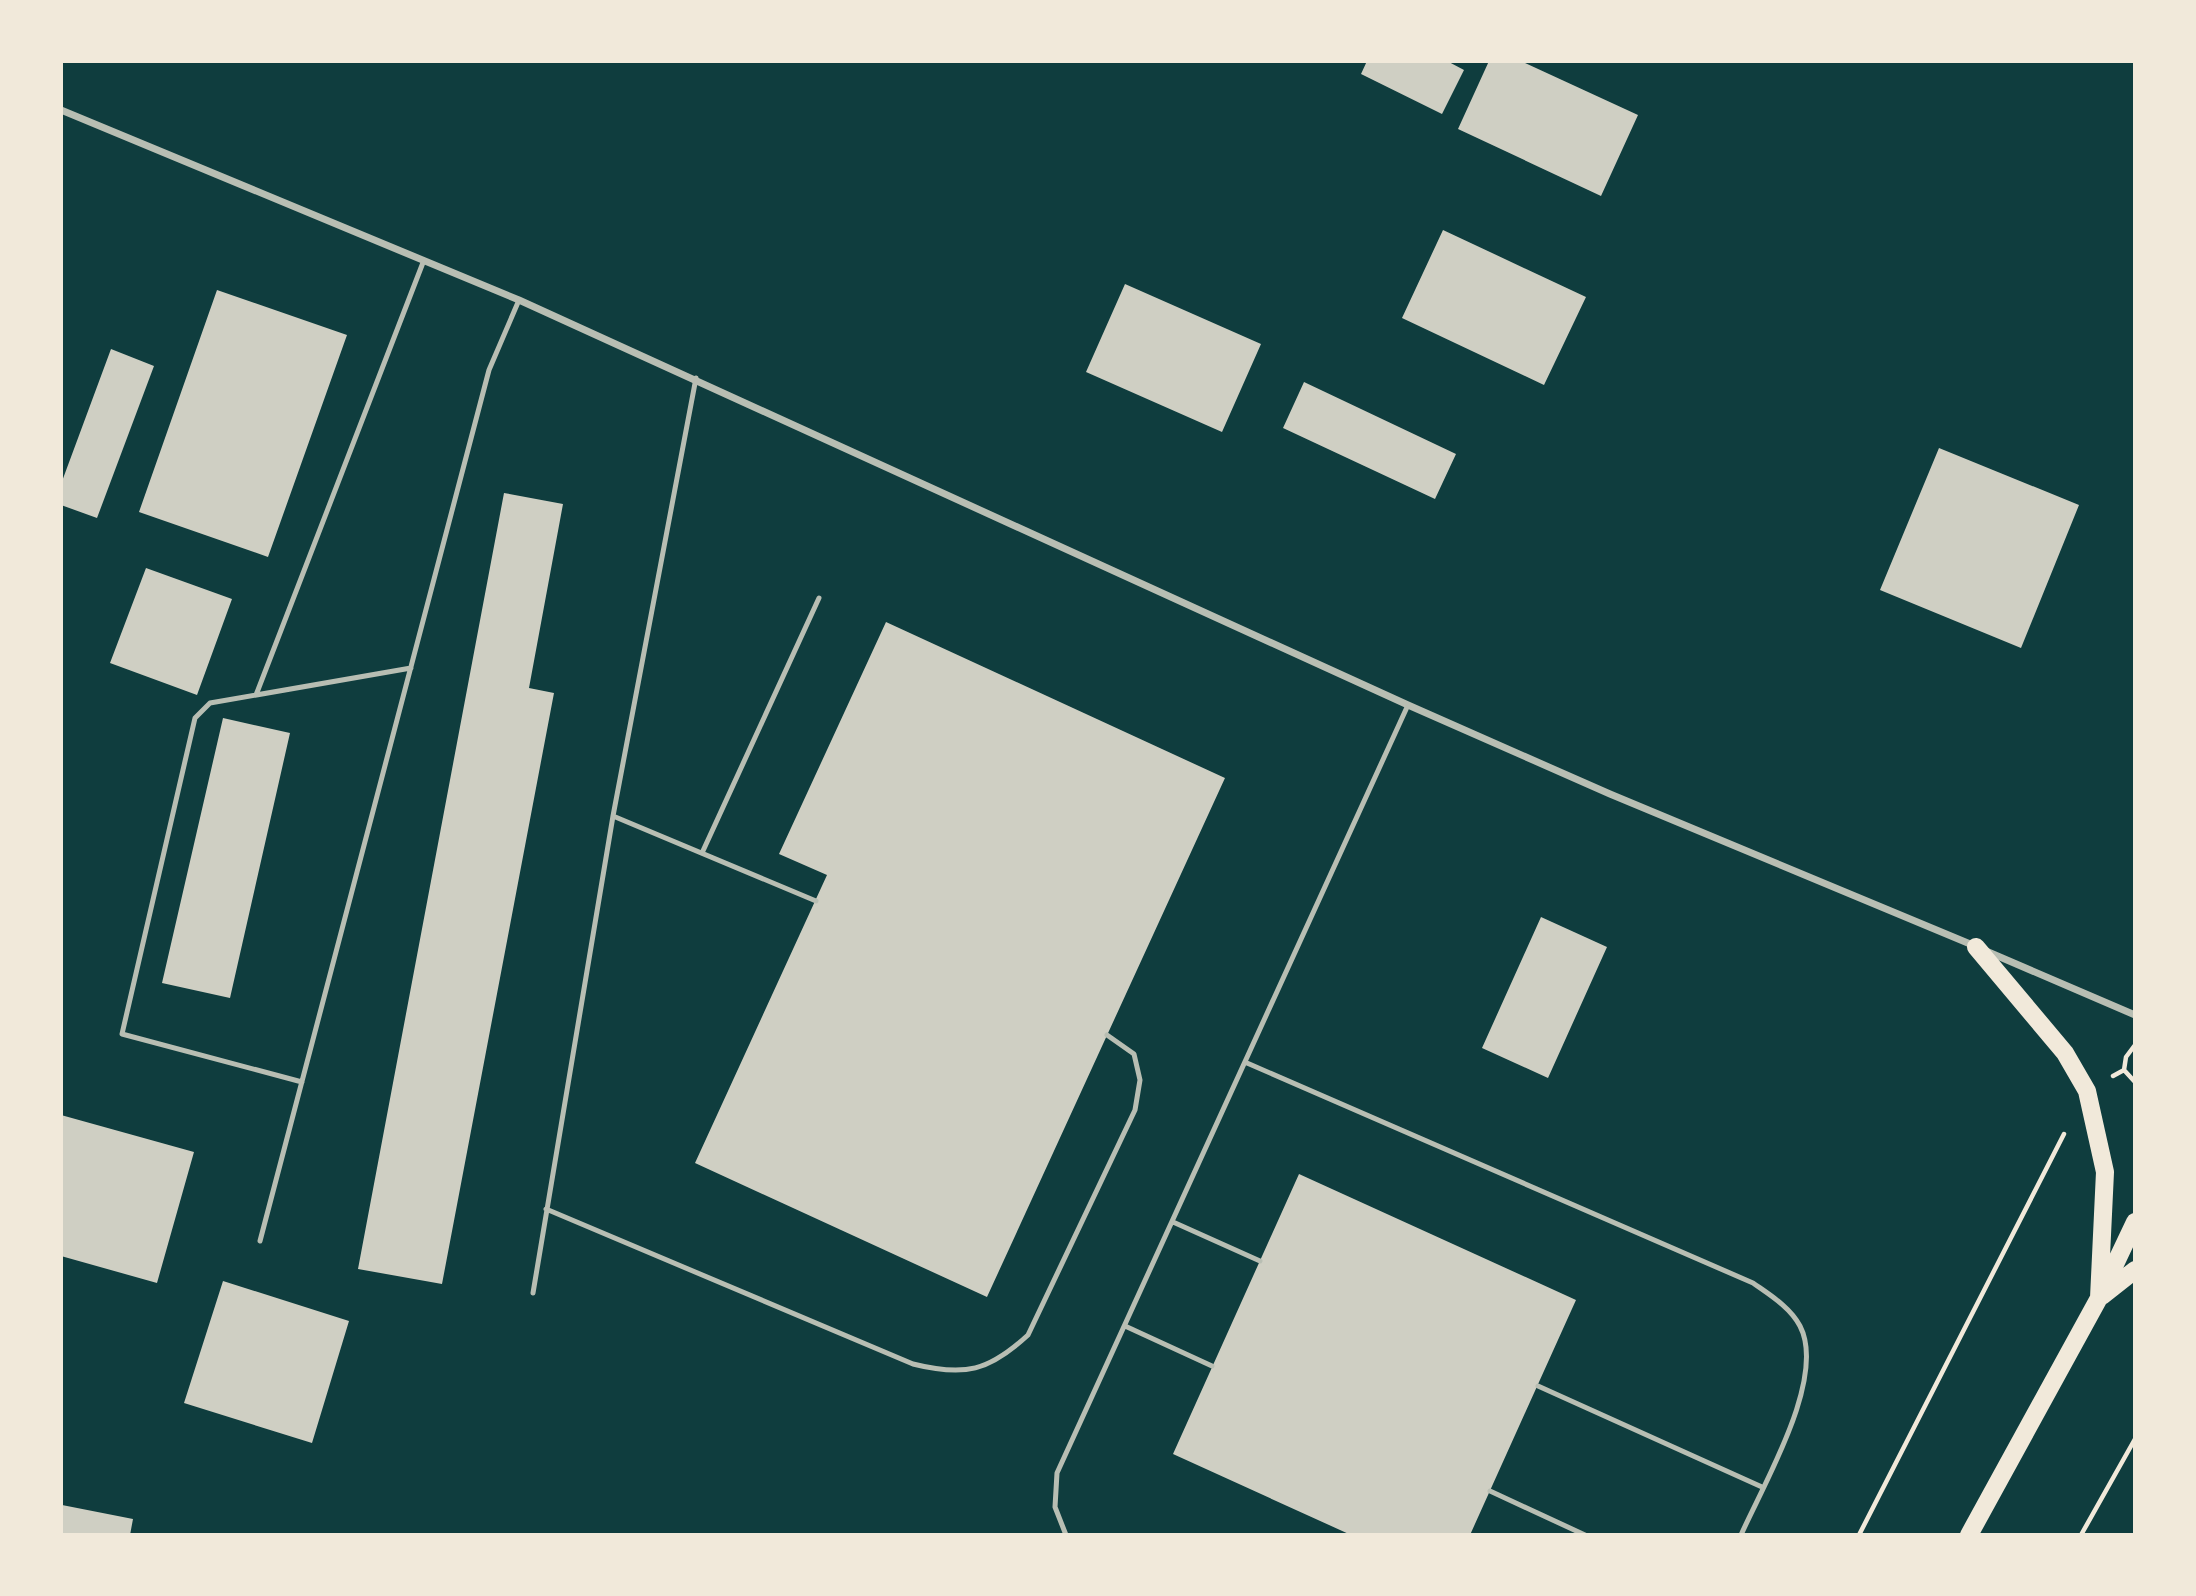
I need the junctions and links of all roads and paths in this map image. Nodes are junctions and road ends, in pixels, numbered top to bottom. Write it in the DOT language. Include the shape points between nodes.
graph roads {
  1 [pos="61,110"];
  2 [pos="424,260"];
  3 [pos="519,300"];
  4 [pos="696,378"];
  5 [pos="820,598"];
  6 [pos="411,668"];
  7 [pos="256,695"];
  8 [pos="1408,705"];
  9 [pos="613,816"];
  10 [pos="702,853"];
  11 [pos="816,901"];
  12 [pos="1976,947"];
  13 [pos="2135,1015"];
  14 [pos="1107,1035"];
  15 [pos="2135,1045"];
  16 [pos="1247,1063"];
  17 [pos="2124,1070"];
  18 [pos="302,1082"];
  19 [pos="2135,1082"];
  20 [pos="2087,1091"];
  21 [pos="546,1209"];
  22 [pos="1173,1222"];
  23 [pos="2135,1222"];
  24 [pos="260,1241"];
  25 [pos="1260,1261"];
  26 [pos="2135,1270"];
  27 [pos="533,1293"];
  28 [pos="2099,1298"];
  29 [pos="1125,1326"];
  30 [pos="1212,1366"];
  31 [pos="1538,1386"];
  32 [pos="2135,1439"];
  33 [pos="1762,1487"];
  34 [pos="1490,1492"];
  35 [pos="1066,1535"];
  36 [pos="1585,1535"];
  37 [pos="1741,1535"];
  38 [pos="1859,1535"];
  39 [pos="1969,1535"];
  40 [pos="2081,1535"];
  1 -- 2 [label="street"];
  2 -- 3 [label="street"];
  2 -- 7 [label="lane"];
  3 -- 4 [label="street"];
  3 -- 6 [label="lane" via="489,370"];
  4 -- 8 [label="street"];
  4 -- 9 [label="lane"];
  5 -- 10 [label="lane"];
  6 -- 7 [label="lane"];
  6 -- 18 [label="lane"];
  7 -- 18 [label="lane" via="210,703 195,718 122,1034"];
  8 -- 12 [label="street"];
  8 -- 16 [label="lane"];
  9 -- 10 [label="lane"];
  9 -- 21 [label="lane"];
  10 -- 11 [label="lane"];
  12 -- 13 [label="street"];
  12 -- 20 [label="main road" via="2065,1053"];
  14 -- 21 [label="lane" via="1134,1054 1140,1080 1135,1110 1028,1335 1004,1357 976,1370 944,1372 913,1364"];
  15 -- 17 [label="path"];
  16 -- 22 [label="lane"];
  16 -- 33 [label="lane" via="1753,1283 1783,1304 1801,1327 1807,1377 1800,1404"];
  17 -- 19 [label="path"];
  17 -- 20 [label="path"];
  18 -- 24 [label="lane"];
  20 -- 28 [label="main road" via="2105,1172"];
  20 -- 38 [label="path"];
  21 -- 27 [label="lane"];
  22 -- 25 [label="lane"];
  22 -- 29 [label="lane"];
  23 -- 28 [label="main road"];
  26 -- 28 [label="main road"];
  28 -- 39 [label="main road"];
  29 -- 30 [label="lane"];
  29 -- 35 [label="lane" via="1057,1474 1055,1507"];
  31 -- 33 [label="lane"];
  32 -- 40 [label="path"];
  33 -- 37 [label="lane"];
  34 -- 36 [label="lane"];
}
